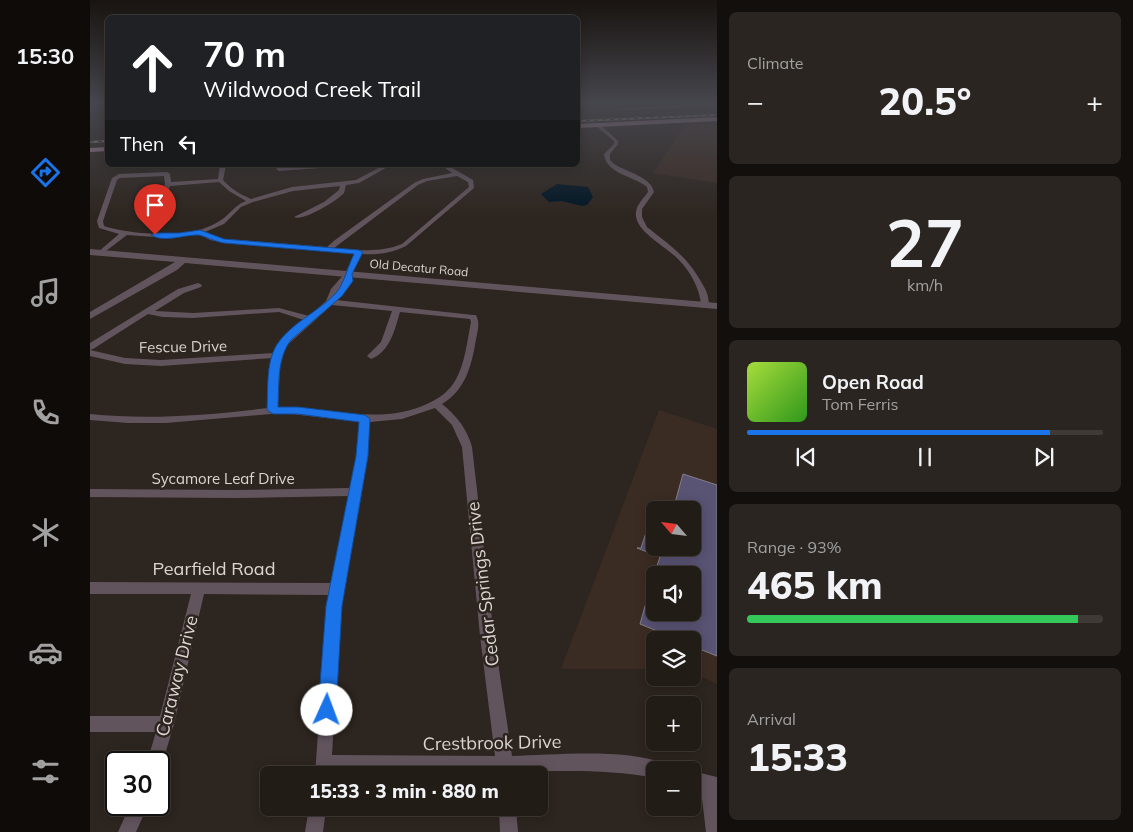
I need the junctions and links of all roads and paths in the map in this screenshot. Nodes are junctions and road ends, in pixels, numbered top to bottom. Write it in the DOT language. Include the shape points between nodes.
graph roads {
  1 [pos="616,141"];
  2 [pos="105,148"];
  3 [pos="90,149"];
  4 [pos="223,167"];
  5 [pos="306,167"];
  6 [pos="381,167"];
  7 [pos="446,167"];
  8 [pos="279,169"];
  9 [pos="457,174"];
  10 [pos="220,180"];
  11 [pos="168,184"];
  12 [pos="342,185"];
  13 [pos="251,200"];
  14 [pos="172,208"];
  15 [pos="297,217"];
  16 [pos="200,232"];
  17 [pos="125,233"];
  18 [pos="329,249"];
  19 [pos="90,252"];
  20 [pos="359,252"];
  21 [pos="100,253"];
  22 [pos="183,260"];
  23 [pos="348,274"];
  24 [pos="198,285"];
  25 [pos="330,302"];
  26 [pos="705,305"];
  27 [pos="717,306"];
  28 [pos="397,309"];
  29 [pos="90,311"];
  30 [pos="148,312"];
  31 [pos="90,316"];
  32 [pos="310,319"];
  33 [pos="90,348"];
  34 [pos="90,353"];
  35 [pos="277,355"];
  36 [pos="371,356"];
  37 [pos="436,404"];
  38 [pos="273,410"];
  39 [pos="90,417"];
  40 [pos="365,419"];
  41 [pos="356,492"];
  42 [pos="90,493"];
  43 [pos="90,588"];
  44 [pos="199,589"];
  45 [pos="337,589"];
  46 [pos="90,724"];
  47 [pos="166,724"];
  48 [pos="158,751"];
  49 [pos="324,766"];
  50 [pos="505,766"];
  51 [pos="548,766"];
  52 [pos="646,768"];
  53 [pos="706,783"];
  54 [pos="134,816"];
  55 [pos="317,816"];
  56 [pos="508,816"];
  57 [pos="127,832"];
  58 [pos="314,832"];
  59 [pos="509,832"];
  60 [pos="715,832"];
  1 -- 26 [label="street" via="607,154 608,162 650,186 650,192 638,210 640,221 644,228 683,257 705,296"];
  2 -- 3 [label="main road"];
  4 -- 10 [label="street"];
  5 -- 8 [label="street"];
  6 -- 12 [label="street" via="362,180"];
  7 -- 9 [label="street"];
  9 -- 18 [label="street" via="416,184"];
  9 -- 20 [label="street" via="471,181 472,187 404,245 387,252"];
  10 -- 11 [label="street"];
  10 -- 13 [label="street" via="232,192"];
  11 -- 14 [label="street" via="164,195"];
  11 -- 17 [label="street" via="166,174 119,176 114,179 100,221 103,229"];
  12 -- 13 [label="street" via="292,189"];
  12 -- 15 [label="street" via="342,191 336,196"];
  13 -- 16 [label="street" via="239,206 222,223"];
  16 -- 17 [label="street" via="170,236"];
  16 -- 18 [label="street" via="224,241"];
  17 -- 21 [label="street"];
  18 -- 20 [label="street"];
  19 -- 21 [label="street, Old Decatur Road"];
  20 -- 23 [label="street"];
  21 -- 22 [label="street, Old Decatur Road"];
  22 -- 23 [label="street, Old Decatur Road"];
  22 -- 29 [label="street"];
  22 -- 31 [label="street"];
  23 -- 25 [label="street" via="348,281"];
  23 -- 26 [label="street, Old Decatur Road"];
  24 -- 30 [label="street" via="181,291"];
  25 -- 28 [label="street"];
  25 -- 32 [label="street"];
  26 -- 27 [label="street, Old Decatur Road"];
  28 -- 36 [label="street" via="383,347"];
  28 -- 37 [label="street" via="473,318 475,322 464,375 457,387"];
  30 -- 32 [label="street" via="186,317 279,310"];
  30 -- 33 [label="street"];
  32 -- 35 [label="street" via="288,338"];
  34 -- 35 [label="street, Fescue Drive" via="125,361 161,364"];
  35 -- 38 [label="street"];
  37 -- 40 [label="street" via="403,416"];
  37 -- 50 [label="street, Cedar Springs Drive" via="458,424 467,447 487,636"];
  38 -- 39 [label="street" via="158,420"];
  38 -- 40 [label="street"];
  40 -- 41 [label="street"];
  41 -- 42 [label="street, Sycamore Leaf Drive"];
  41 -- 45 [label="street"];
  43 -- 44 [label="street, Pearfield Road"];
  44 -- 45 [label="street, Pearfield Road"];
  44 -- 47 [label="street, Caraway Drive"];
  45 -- 49 [label="street"];
  46 -- 47 [label="street"];
  47 -- 48 [label="street, Caraway Drive"];
  51 -- 52 [label="street, Crestbrook Drive" via="589,762"];
  53 -- 60 [label="street"];
  54 -- 57 [label="street"];
  55 -- 58 [label="street"];
  56 -- 59 [label="street"];
}
